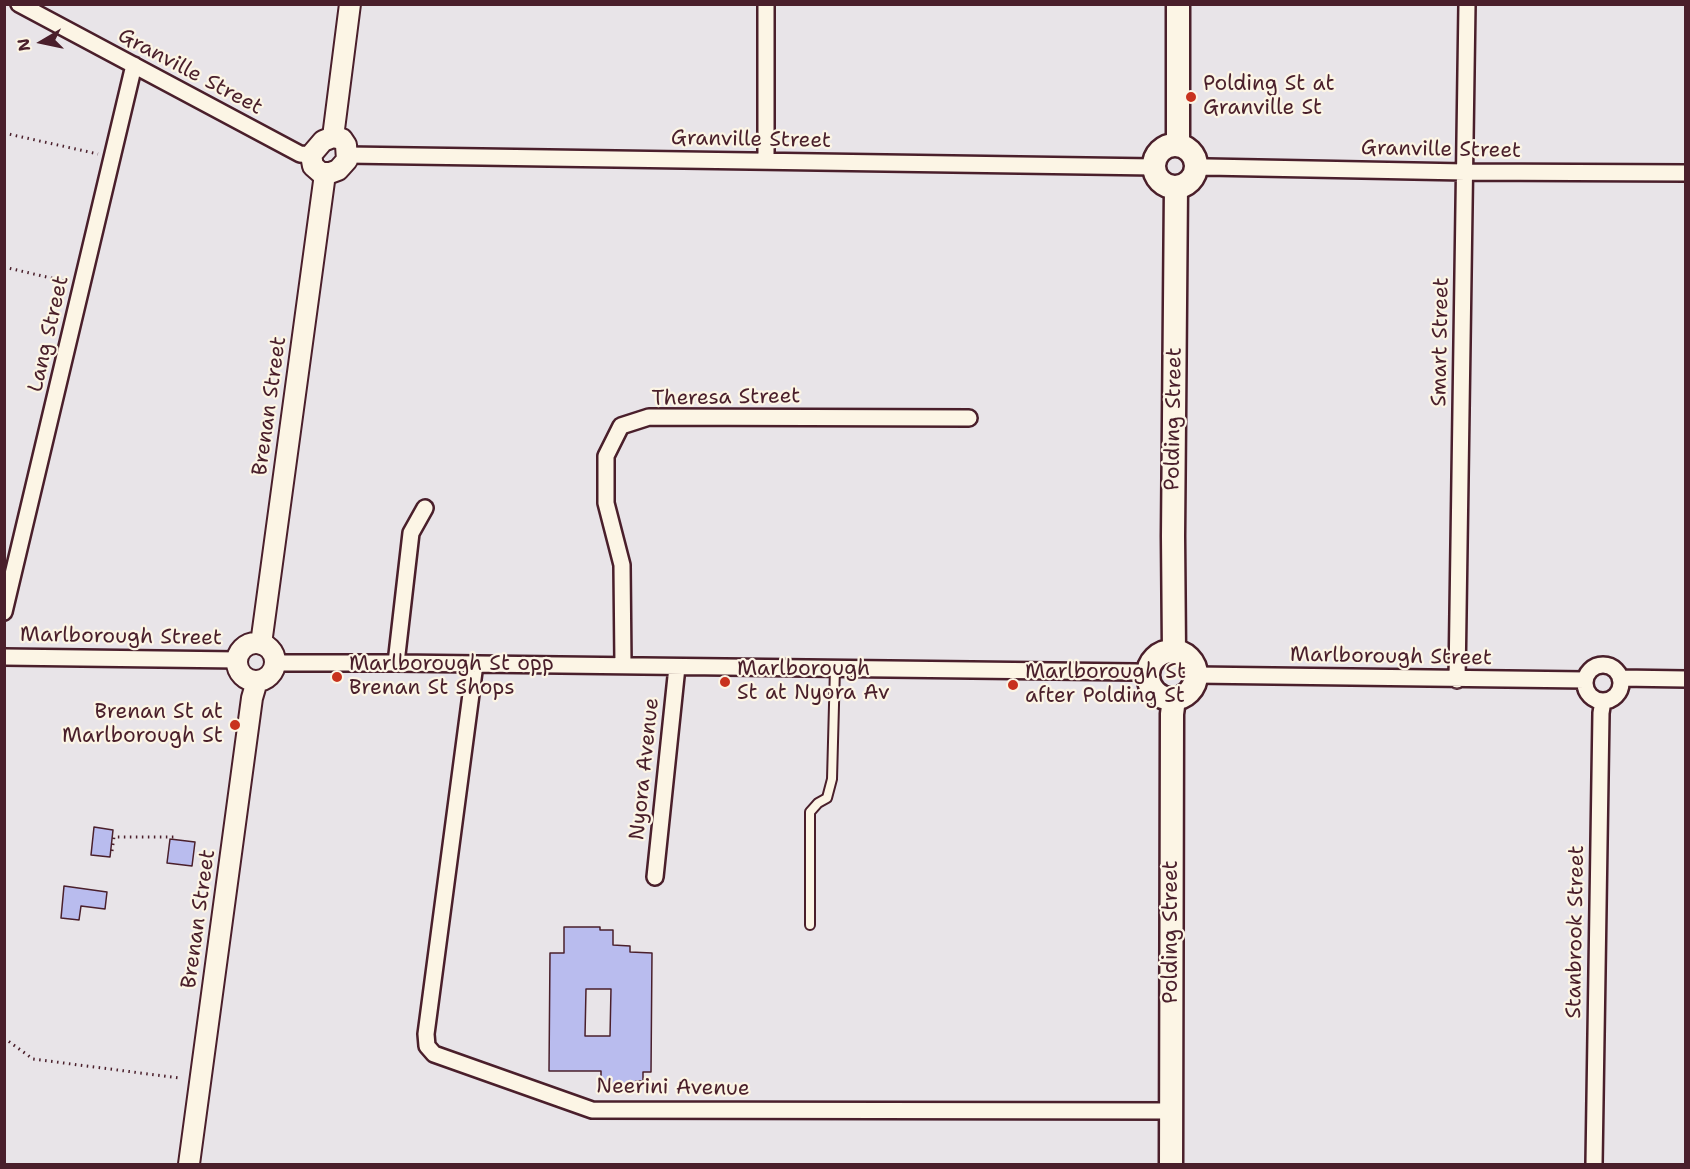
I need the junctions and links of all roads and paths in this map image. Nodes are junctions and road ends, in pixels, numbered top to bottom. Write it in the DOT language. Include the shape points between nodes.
graph roads {
  1 [pos="19,4"];
  2 [pos="350,4"];
  3 [pos="766,4"];
  4 [pos="1178,4"];
  5 [pos="1467,4"];
  6 [pos="134,65"];
  7 [pos="4,133"];
  8 [pos="333,137"];
  9 [pos="1178,145"];
  10 [pos="311,155"];
  11 [pos="348,155"];
  12 [pos="112,157"];
  13 [pos="766,162"];
  14 [pos="1154,167"];
  15 [pos="1196,168"];
  16 [pos="1465,172"];
  17 [pos="1686,173"];
  18 [pos="325,174"];
  19 [pos="1176,187"];
  20 [pos="4,267"];
  21 [pos="82,285"];
  22 [pos="969,418"];
  23 [pos="425,508"];
  24 [pos="4,612"];
  25 [pos="261,644"];
  26 [pos="1174,651"];
  27 [pos="4,657"];
  28 [pos="238,660"];
  29 [pos="275,663"];
  30 [pos="396,663"];
  31 [pos="475,664"];
  32 [pos="623,665"];
  33 [pos="677,667"];
  34 [pos="835,668"];
  35 [pos="1148,675"];
  36 [pos="1195,675"];
  37 [pos="1620,678"];
  38 [pos="1686,679"];
  39 [pos="1457,680"];
  40 [pos="1585,680"];
  41 [pos="257,681"];
  42 [pos="1174,699"];
  43 [pos="1603,701"];
  44 [pos="174,837"];
  45 [pos="112,850"];
  46 [pos="655,877"];
  47 [pos="810,926"];
  48 [pos="4,1038"];
  49 [pos="179,1078"];
  50 [pos="1172,1112"];
  51 [pos="189,1164"];
  52 [pos="1171,1164"];
  53 [pos="1594,1164"];
  1 -- 6 [label="street, Granville Street"];
  2 -- 8 [label="street"];
  3 -- 13 [label="street"];
  4 -- 9 [label="main road"];
  5 -- 16 [label="street, Smart Street"];
  6 -- 10 [label="street, Granville Street" via="300,154"];
  6 -- 12 [label="street, Lang Street"];
  7 -- 12 [label="path"];
  8 -- 10 [label="street" via="318,145"];
  8 -- 11 [label="street" via="342,139"];
  9 -- 14 [label="main road" via="1161,151"];
  9 -- 15 [label="main road" via="1192,153"];
  10 -- 18 [label="street" via="316,171"];
  11 -- 13 [label="street, Granville Street"];
  11 -- 18 [label="street" via="338,170"];
  12 -- 21 [label="street, Lang Street"];
  13 -- 14 [label="street, Granville Street"];
  14 -- 19 [label="main road" via="1161,182"];
  15 -- 16 [label="street, Granville Street"];
  15 -- 19 [label="main road" via="1190,182"];
  16 -- 17 [label="street, Granville Street"];
  16 -- 39 [label="street, Smart Street"];
  18 -- 25 [label="street, Brenan Street"];
  19 -- 26 [label="main road, Polding Street"];
  20 -- 21 [label="path"];
  21 -- 24 [label="street, Lang Street"];
  22 -- 32 [label="street, Theresa Street" via="649,417 621,426 606,456 606,502 622,565"];
  23 -- 30 [label="street" via="411,533"];
  25 -- 28 [label="street" via="244,648"];
  25 -- 29 [label="street" via="271,650"];
  26 -- 35 [label="main road" via="1156,657"];
  26 -- 36 [label="main road" via="1189,660"];
  27 -- 28 [label="street, Marlborough Street"];
  28 -- 41 [label="street" via="241,674"];
  29 -- 30 [label="street"];
  29 -- 41 [label="street" via="270,676"];
  30 -- 31 [label="street"];
  31 -- 32 [label="street"];
  31 -- 50 [label="street, Neerini Avenue" via="426,1034 427,1046 434,1054 592,1110"];
  32 -- 33 [label="street"];
  33 -- 34 [label="street"];
  33 -- 46 [label="street, Nyora Avenue"];
  34 -- 35 [label="street"];
  34 -- 47 [label="lane" via="832,779 827,798 810,813"];
  35 -- 42 [label="main road" via="1155,693"];
  36 -- 39 [label="street, Marlborough Street"];
  36 -- 42 [label="main road" via="1189,691"];
  37 -- 38 [label="street"];
  37 -- 40 [label="street" via="1613,669 1602,665 1591,670"];
  37 -- 43 [label="street" via="1617,694"];
  39 -- 40 [label="street, Marlborough Street"];
  40 -- 43 [label="street" via="1589,695"];
  41 -- 51 [label="street, Brenan Street"];
  42 -- 50 [label="main road, Polding Street"];
  43 -- 53 [label="street, Stanbrook Street"];
  44 -- 45 [label="path" via="114,837"];
  48 -- 49 [label="path" via="33,1059"];
  50 -- 52 [label="main road, Polding Street"];
}
